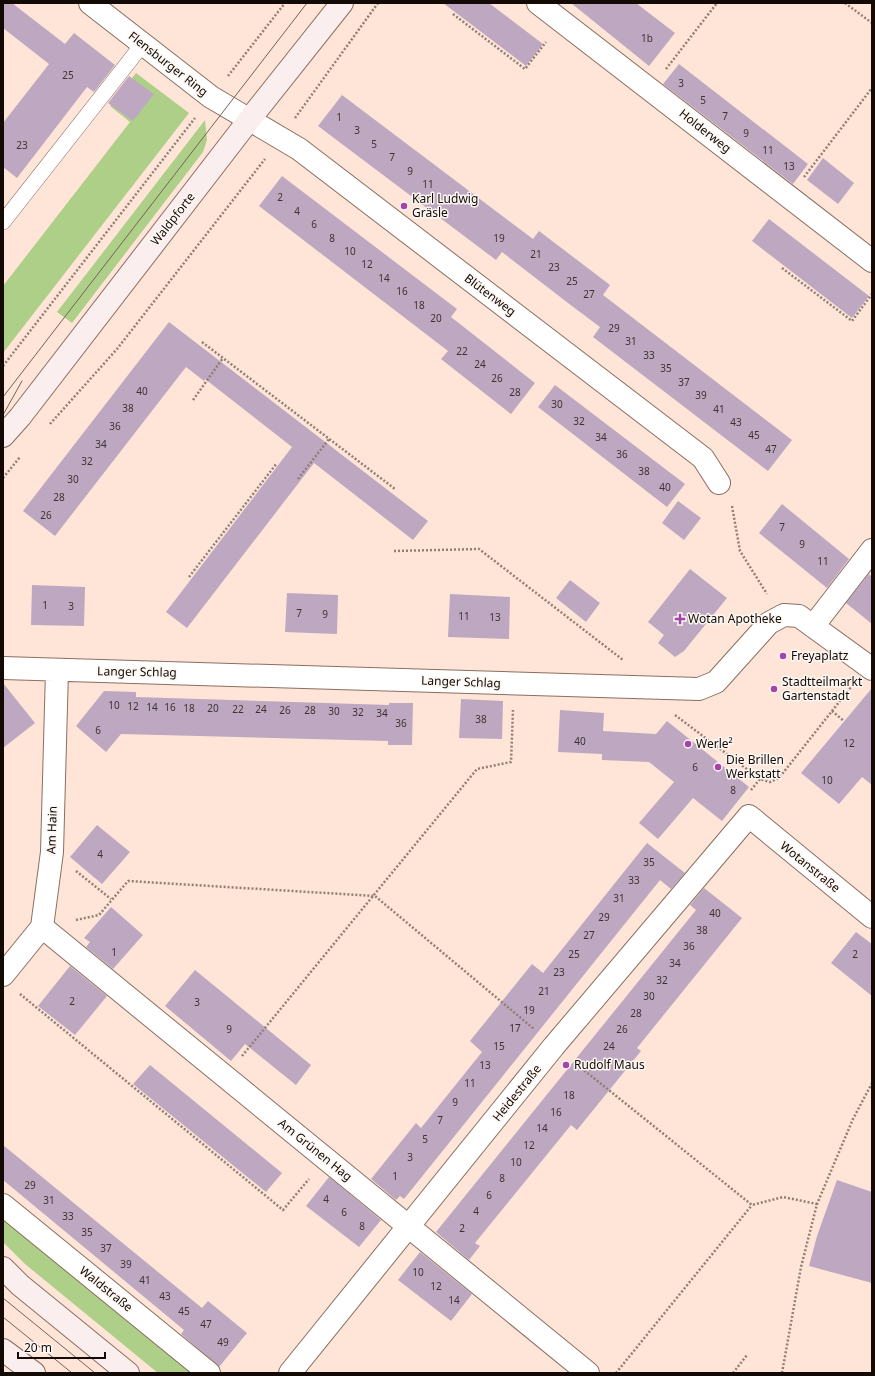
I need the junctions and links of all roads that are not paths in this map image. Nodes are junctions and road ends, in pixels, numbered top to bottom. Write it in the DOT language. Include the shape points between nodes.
graph roads {
  1 [pos="90,3"];
  2 [pos="342,3"];
  3 [pos="538,3"];
  4 [pos="142,45"];
  5 [pos="249,120"];
  6 [pos="3,222"];
  7 [pos="872,261"];
  8 [pos="3,436"];
  9 [pos="719,483"];
  10 [pos="872,550"];
  11 [pos="814,625"];
  12 [pos="3,668"];
  13 [pos="870,668"];
  14 [pos="57,670"];
  15 [pos="749,816"];
  16 [pos="872,917"];
  17 [pos="42,928"];
  18 [pos="9,982"];
  19 [pos="3,1205"];
  20 [pos="408,1226"];
  21 [pos="3,1268"];
  22 [pos="3,1350"];
  23 [pos="34,1373"];
  24 [pos="128,1373"];
  25 [pos="209,1373"];
  26 [pos="290,1373"];
  27 [pos="588,1373"];
  1 -- 4 [label="street, Flensburger Ring"];
  2 -- 5 [label="street, Waldpforte"];
  3 -- 7 [label="street, Holderweg"];
  4 -- 5 [label="street, Flensburger Ring" via="211,97"];
  4 -- 6 [label="lane"];
  5 -- 8 [label="street, Waldpforte" via="29,406"];
  5 -- 9 [label="street, Blütenweg" via="300,149 703,458"];
  10 -- 11 [label="street"];
  11 -- 13 [label="street"];
  11 -- 14 [label="street, Langer Schlag" via="800,616 784,615 769,623 716,682 700,689"];
  12 -- 14 [label="street, Langer Schlag"];
  14 -- 17 [label="street, Am Hain" via="52,852"];
  15 -- 16 [label="street, Wotanstraße"];
  15 -- 20 [label="street, Heidestraße" via="554,1046"];
  17 -- 18 [label="street"];
  17 -- 20 [label="street, Am Grünen Hag"];
  19 -- 25 [label="street, Waldstraße"];
  20 -- 26 [label="street, Heidestraße"];
  20 -- 27 [label="street, Am Grünen Hag"];
  21 -- 24 [label="street" via="20,1285"];
  22 -- 23 [label="street"];
}
